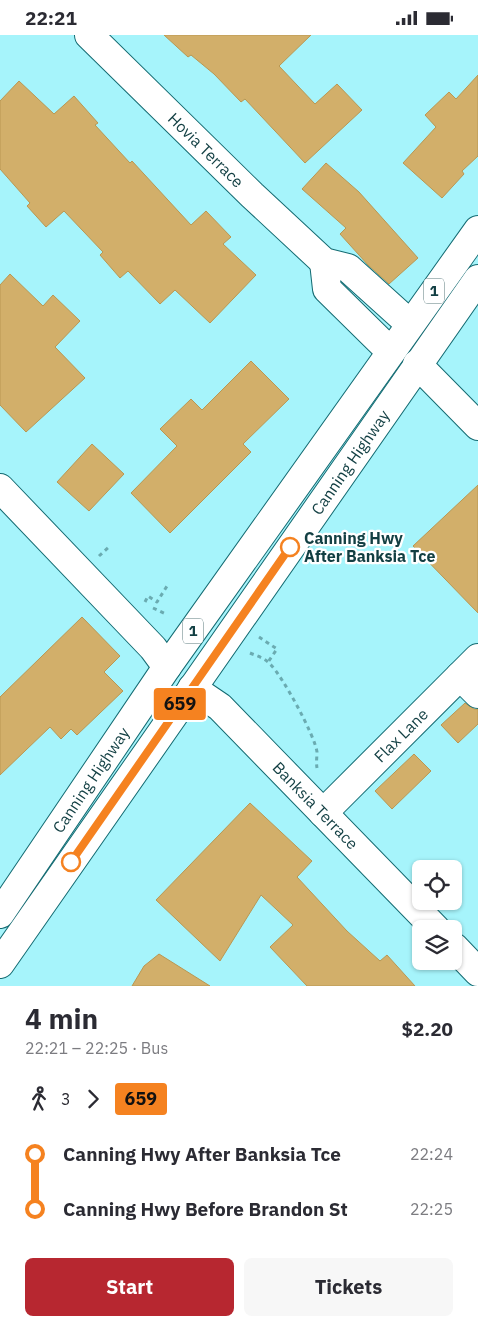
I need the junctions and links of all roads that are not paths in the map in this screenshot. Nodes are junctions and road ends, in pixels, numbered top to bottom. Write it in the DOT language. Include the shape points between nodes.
graph roads {
  1 [pos="89,35"];
  2 [pos="478,230"];
  3 [pos="324,262"];
  4 [pos="478,279"];
  5 [pos="410,324"];
  6 [pos="392,352"];
  7 [pos="417,365"];
  8 [pos="478,426"];
  9 [pos="0,488"];
  10 [pos="167,667"];
  11 [pos="472,676"];
  12 [pos="192,688"];
  13 [pos="323,813"];
  14 [pos="0,914"];
  15 [pos="427,920"];
  16 [pos="462,955"];
  17 [pos="0,964"];
  18 [pos="478,972"];
  1 -- 3 [label="main road, Hovia Terrace"];
  2 -- 5 [label="main road, Canning Highway / 1"];
  3 -- 5 [label="main road, Hovia Terrace" via="348,268"];
  3 -- 6 [label="main road" via="327,289"];
  4 -- 7 [label="main road, Canning Highway / 1"];
  5 -- 6 [label="main road, Canning Highway / 1"];
  6 -- 10 [label="main road, Canning Highway / 1"];
  7 -- 8 [label="main road"];
  7 -- 12 [label="main road, Canning Highway / 1"];
  9 -- 10 [label="main road" via="153,648"];
  10 -- 14 [label="main road, Canning Highway / 1"];
  11 -- 13 [label="main road, Flax Lane"];
  12 -- 13 [label="main road, Banksia Terrace" via="220,707"];
  12 -- 17 [label="main road, Canning Highway / 1"];
  13 -- 15 [label="main road, Banksia Terrace"];
  16 -- 18 [label="main road"];
}
